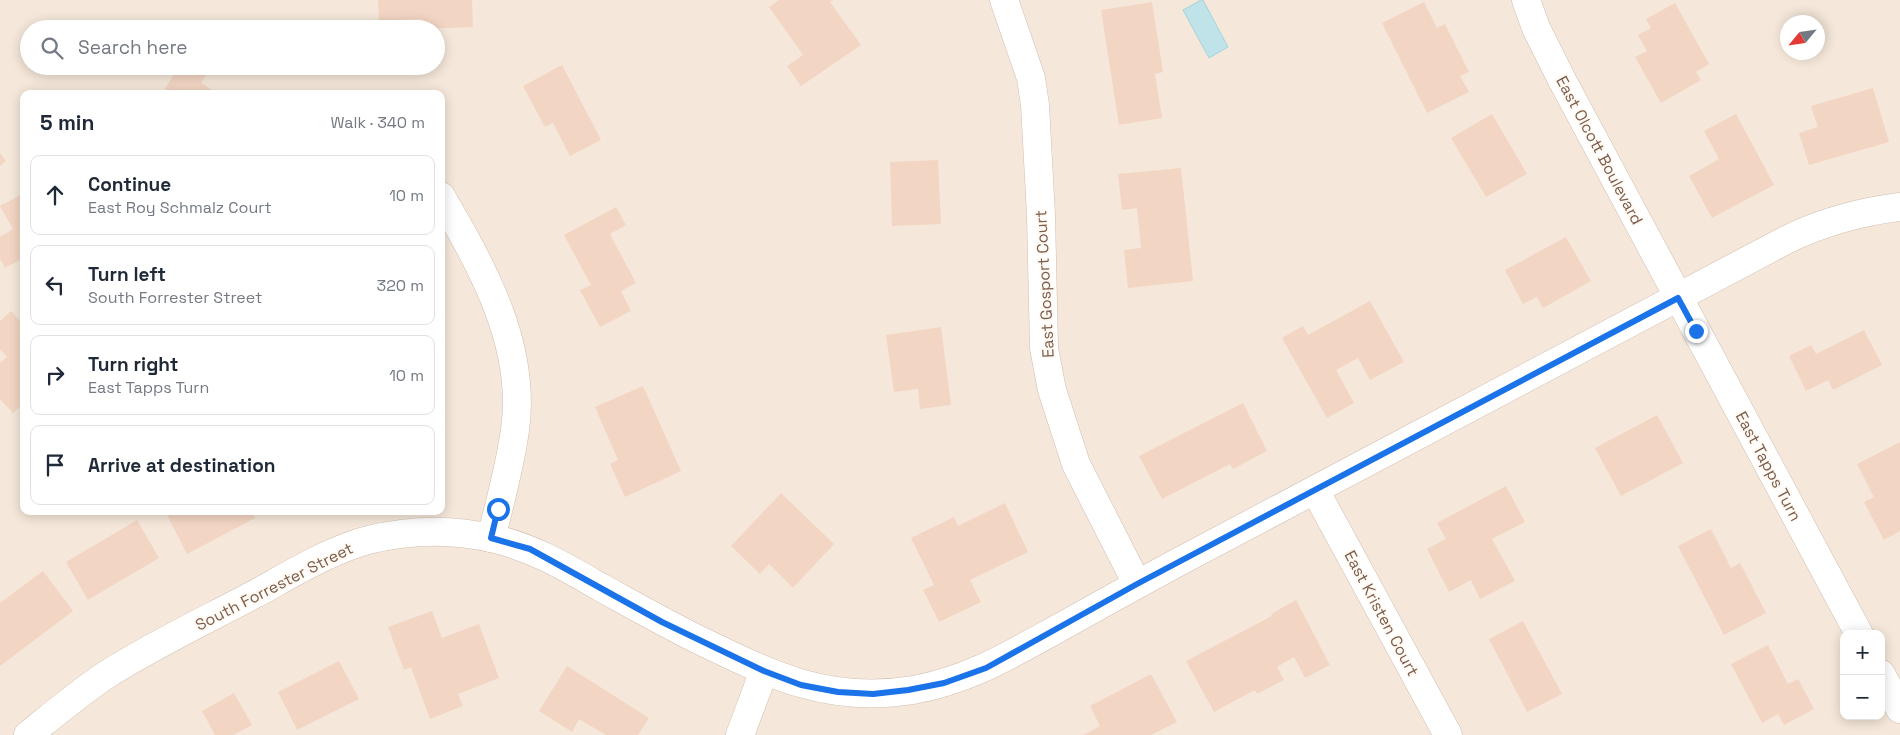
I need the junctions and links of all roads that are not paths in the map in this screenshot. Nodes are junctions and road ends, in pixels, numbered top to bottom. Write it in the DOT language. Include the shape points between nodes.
graph roads {
  1 [pos="1004,0"];
  2 [pos="1526,0"];
  3 [pos="445,204"];
  4 [pos="1900,207"];
  5 [pos="1678,298"];
  6 [pos="1316,490"];
  7 [pos="491,538"];
  8 [pos="1137,584"];
  9 [pos="1858,630"];
  10 [pos="764,671"];
  11 [pos="1882,675"];
  12 [pos="1900,709"];
  13 [pos="28,735"];
  14 [pos="740,735"];
  15 [pos="1448,735"];
  1 -- 8 [label="street, East Gosport Court" via="1031,78 1034,96 1044,348 1052,390 1076,464"];
  2 -- 5 [label="street, East Olcott Boulevard" via="1562,80"];
  3 -- 7 [label="street" via="495,298 514,365 515,430"];
  4 -- 5 [label="street, South Forrester Street" via="1816,226"];
  5 -- 6 [label="street, South Forrester Street"];
  5 -- 9 [label="street, East Tapps Turn"];
  6 -- 8 [label="street, South Forrester Street"];
  6 -- 15 [label="street, East Kristen Court"];
  7 -- 10 [label="street, South Forrester Street" via="530,549 662,622"];
  7 -- 13 [label="street, South Forrester Street" via="447,532 405,533 365,541 332,554 138,656 105,676"];
  8 -- 10 [label="street, South Forrester Street" via="986,668 944,683 873,694 838,692 801,685"];
  10 -- 14 [label="street"];
  11 -- 12 [label="street"];
}
